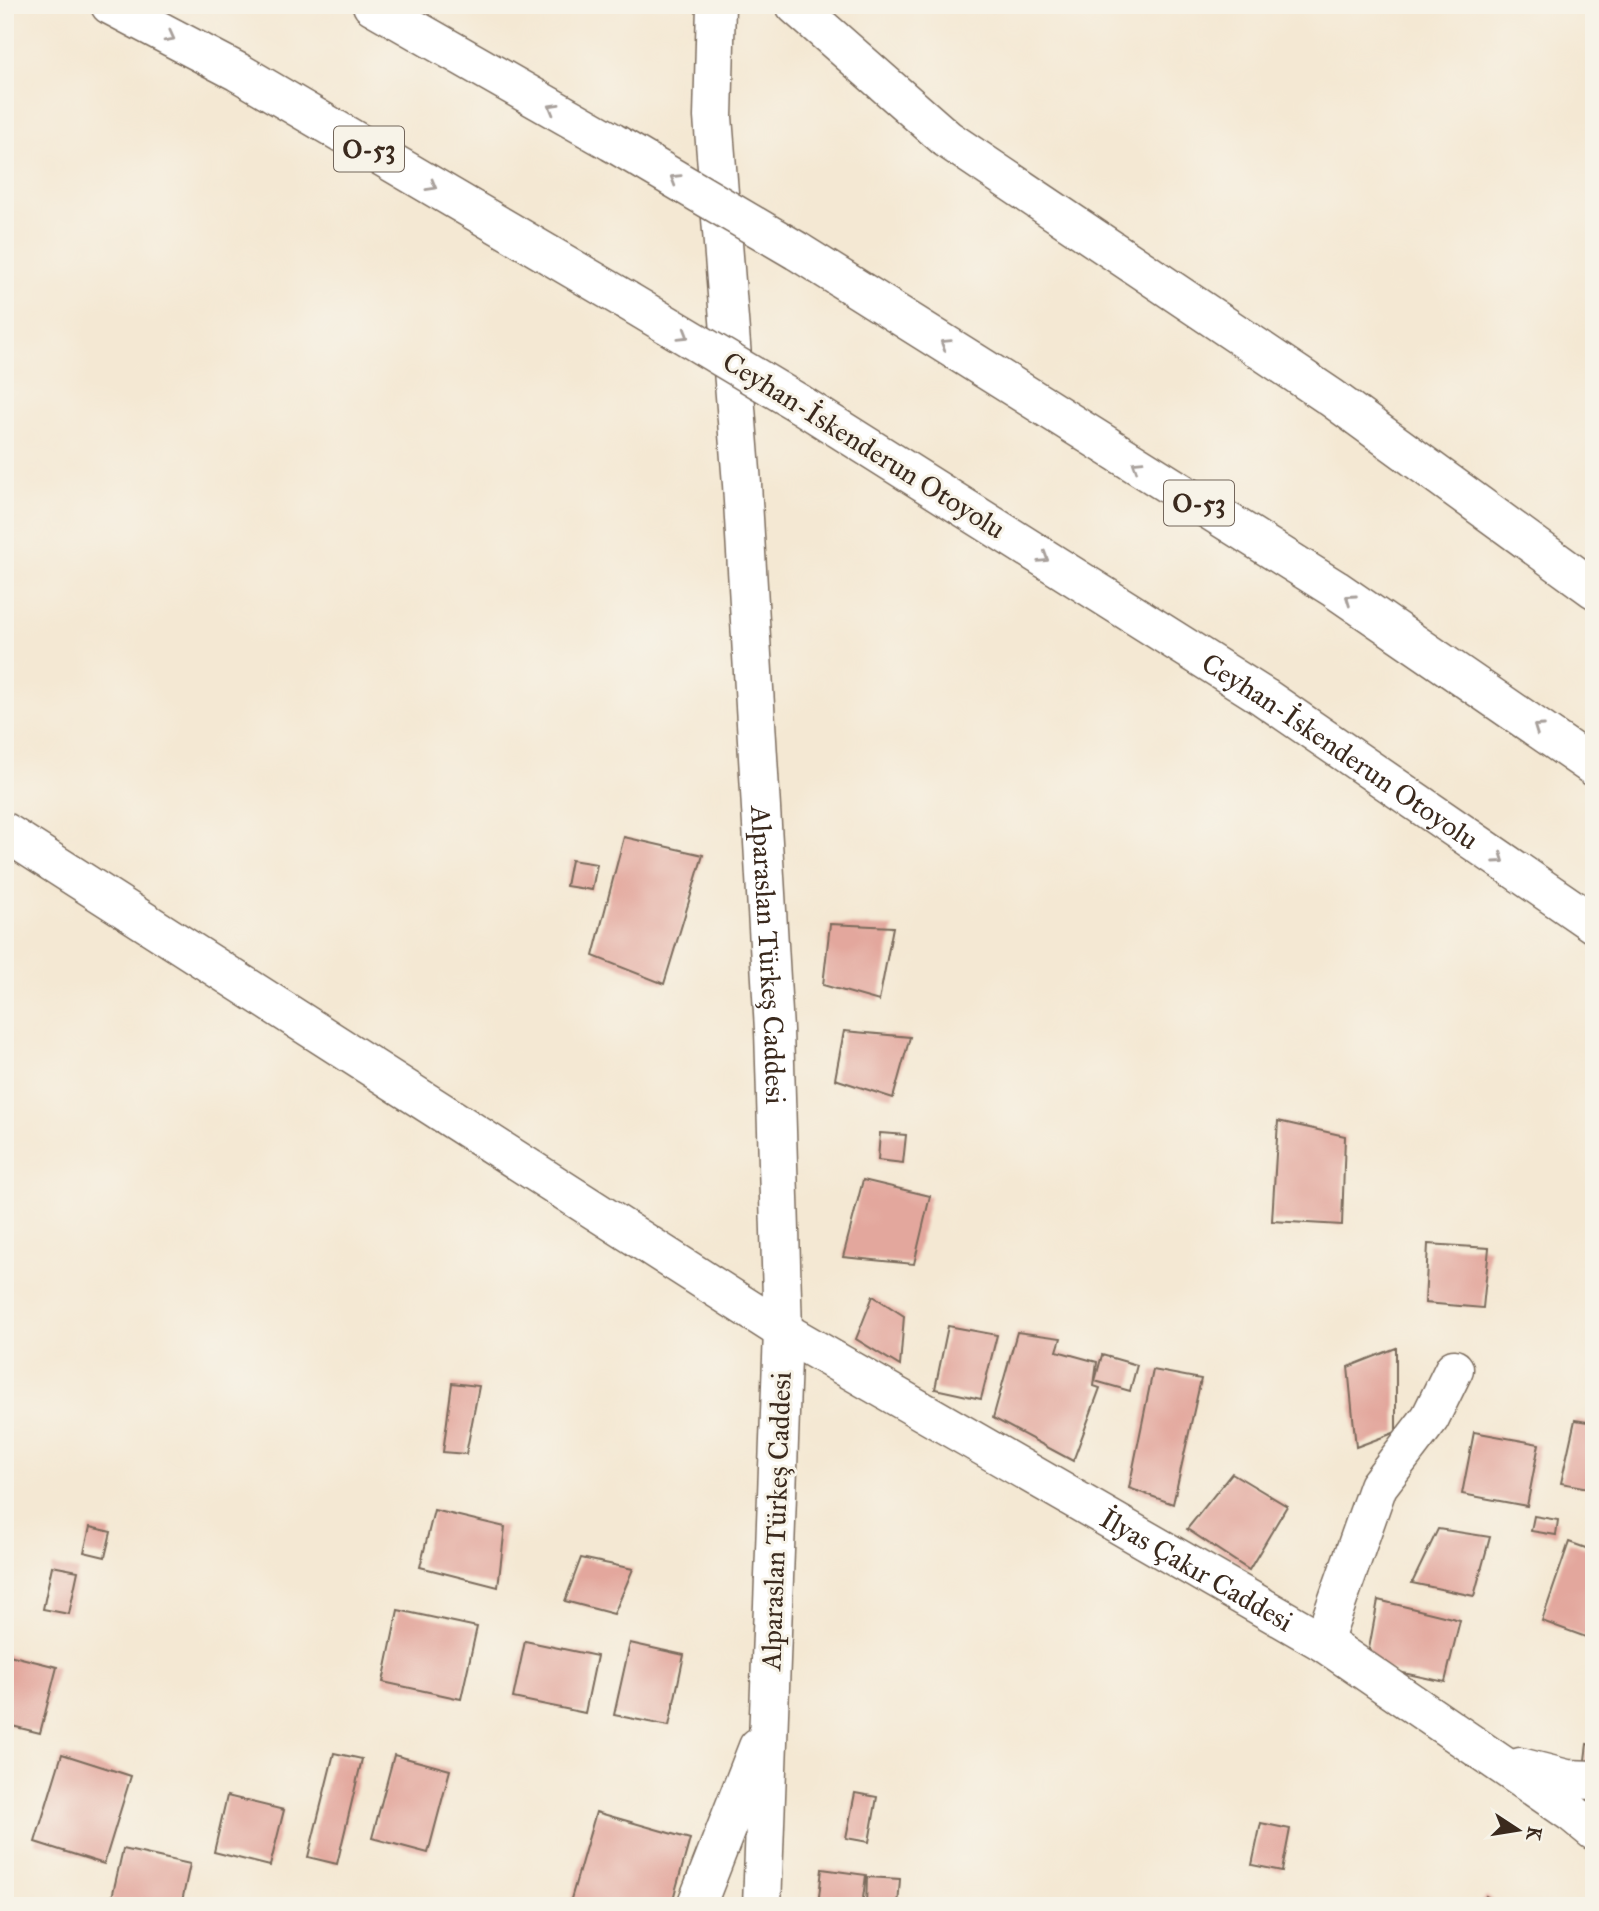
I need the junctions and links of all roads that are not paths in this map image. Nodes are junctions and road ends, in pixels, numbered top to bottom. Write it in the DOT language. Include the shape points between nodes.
graph roads {
  1 [pos="110,5"];
  2 [pos="372,5"];
  3 [pos="716,5"];
  4 [pos="795,5"];
  5 [pos="1594,589"];
  6 [pos="1594,767"];
  7 [pos="5,832"];
  8 [pos="1594,924"];
  9 [pos="783,1331"];
  10 [pos="1454,1370"];
  11 [pos="1323,1642"];
  12 [pos="769,1719"];
  13 [pos="1495,1760"];
  14 [pos="1594,1780"];
  15 [pos="1594,1831"];
  16 [pos="696,1906"];
  17 [pos="762,1906"];
  1 -- 8 [label="main road, Ceyhan-İskenderun Otoyolu / O-53, one-way, bridge" via="238,72 800,404 1265,697"];
  6 -- 2 [label="main road, O-53, one-way, bridge" via="1335,589 796,251"];
  3 -- 9 [label="main road, Alparaslan Türkeş Caddesi" via="713,117 742,484 773,1003"];
  4 -- 5 [label="main road" via="947,139 1332,398"];
  7 -- 9 [label="main road, İlyas Çakır Caddesi"];
  9 -- 11 [label="main road, İlyas Çakır Caddesi"];
  9 -- 12 [label="main road, Alparaslan Türkeş Caddesi"];
  10 -- 11 [label="main road" via="1430,1418 1378,1486"];
  11 -- 13 [label="main road, İlyas Çakır Caddesi"];
  12 -- 16 [label="main road"];
  12 -- 17 [label="main road, Alparaslan Türkeş Caddesi"];
  13 -- 14 [label="main road" via="1567,1779"];
  13 -- 15 [label="main road, İlyas Çakır Caddesi"];
}
